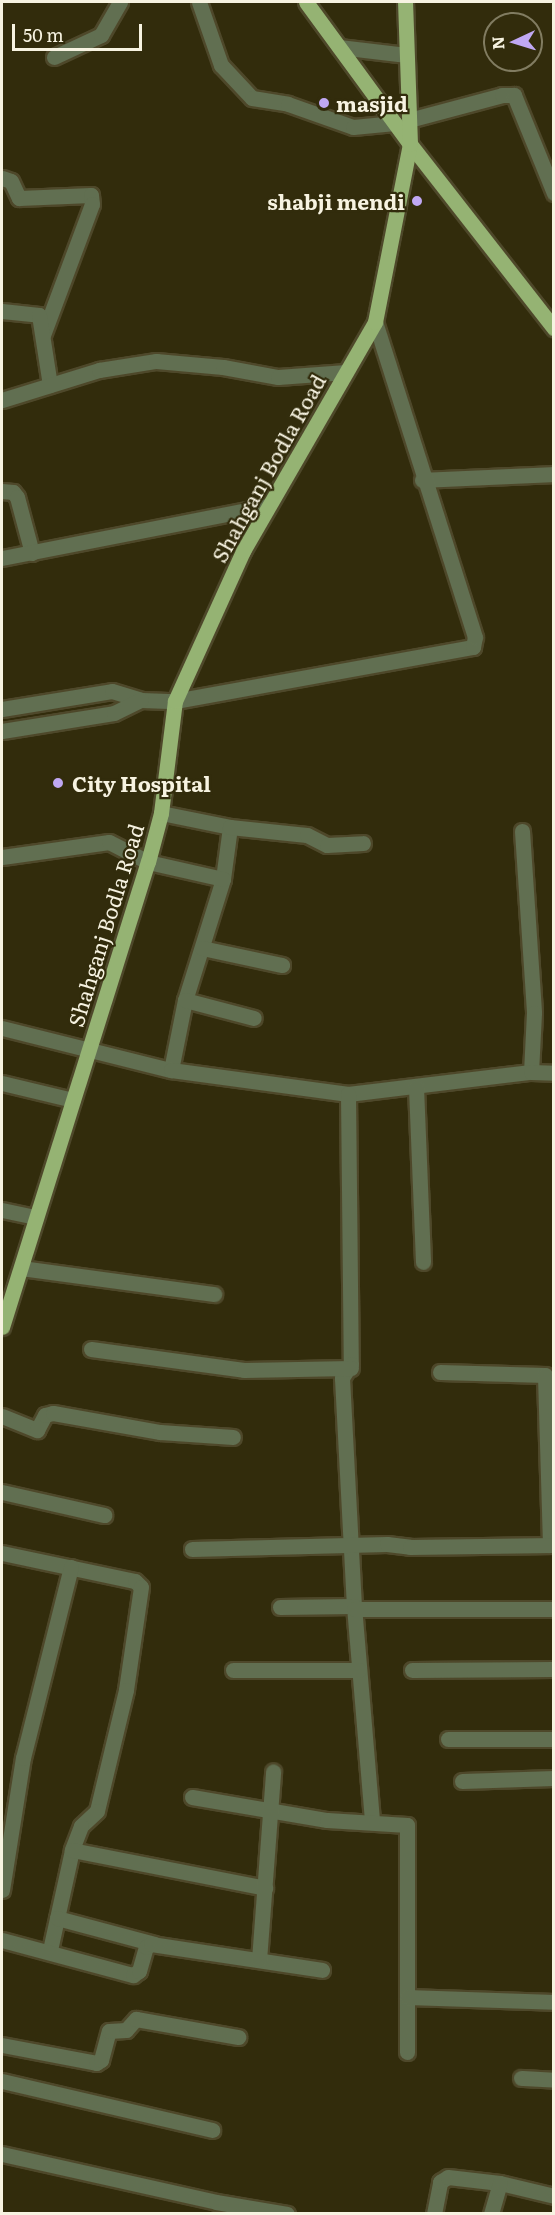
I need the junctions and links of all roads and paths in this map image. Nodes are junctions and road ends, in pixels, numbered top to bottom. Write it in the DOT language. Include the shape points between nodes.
graph roads {
  1 [pos="120,2"];
  2 [pos="199,2"];
  3 [pos="306,2"];
  4 [pos="405,2"];
  5 [pos="339,47"];
  6 [pos="407,55"];
  7 [pos="54,57"];
  8 [pos="402,122"];
  9 [pos="410,144"];
  10 [pos="2,178"];
  11 [pos="554,193"];
  12 [pos="2,311"];
  13 [pos="375,322"];
  14 [pos="554,328"];
  15 [pos="43,335"];
  16 [pos="346,372"];
  17 [pos="50,385"];
  18 [pos="2,400"];
  19 [pos="554,474"];
  20 [pos="422,480"];
  21 [pos="2,491"];
  22 [pos="268,506"];
  23 [pos="32,552"];
  24 [pos="2,558"];
  25 [pos="141,700"];
  26 [pos="175,700"];
  27 [pos="2,709"];
  28 [pos="2,731"];
  29 [pos="161,813"];
  30 [pos="230,827"];
  31 [pos="522,831"];
  32 [pos="363,843"];
  33 [pos="2,857"];
  34 [pos="148,862"];
  35 [pos="223,879"];
  36 [pos="202,948"];
  37 [pos="282,965"];
  38 [pos="185,1000"];
  39 [pos="254,1018"];
  40 [pos="2,1028"];
  41 [pos="90,1047"];
  42 [pos="171,1070"];
  43 [pos="531,1072"];
  44 [pos="554,1073"];
  45 [pos="2,1083"];
  46 [pos="416,1087"];
  47 [pos="348,1094"];
  48 [pos="73,1100"];
  49 [pos="2,1210"];
  50 [pos="36,1217"];
  51 [pos="423,1262"];
  52 [pos="21,1268"];
  53 [pos="214,1294"];
  54 [pos="6,1303"];
  55 [pos="2,1327"];
  56 [pos="91,1349"];
  57 [pos="351,1368"];
  58 [pos="440,1372"];
  59 [pos="2,1416"];
  60 [pos="232,1437"];
  61 [pos="2,1492"];
  62 [pos="104,1515"];
  63 [pos="350,1545"];
  64 [pos="552,1545"];
  65 [pos="192,1549"];
  66 [pos="2,1553"];
  67 [pos="71,1567"];
  68 [pos="280,1607"];
  69 [pos="354,1607"];
  70 [pos="554,1609"];
  71 [pos="554,1669"];
  72 [pos="233,1670"];
  73 [pos="359,1670"];
  74 [pos="412,1670"];
  75 [pos="448,1739"];
  76 [pos="554,1739"];
  77 [pos="273,1772"];
  78 [pos="554,1779"];
  79 [pos="462,1781"];
  80 [pos="192,1797"];
  81 [pos="270,1810"];
  82 [pos="372,1822"];
  83 [pos="72,1850"];
  84 [pos="265,1888"];
  85 [pos="2,1890"];
  86 [pos="57,1918"];
  87 [pos="2,1940"];
  88 [pos="155,1944"];
  89 [pos="50,1950"];
  90 [pos="259,1960"];
  91 [pos="322,1970"];
  92 [pos="407,1997"];
  93 [pos="554,2002"];
  94 [pos="238,2037"];
  95 [pos="2,2045"];
  96 [pos="407,2052"];
  97 [pos="521,2078"];
  98 [pos="2,2080"];
  99 [pos="554,2080"];
  100 [pos="212,2130"];
  101 [pos="2,2154"];
  102 [pos="500,2183"];
  103 [pos="554,2196"];
  104 [pos="287,2214"];
  105 [pos="434,2214"];
  106 [pos="491,2214"];
  1 -- 7 [label="street" via="101,35"];
  2 -- 8 [label="street" via="221,65 252,98 288,104 353,127"];
  3 -- 5 [label="main road"];
  4 -- 6 [label="main road"];
  5 -- 6 [label="street"];
  5 -- 8 [label="main road"];
  6 -- 8 [label="main road"];
  8 -- 9 [label="main road"];
  8 -- 11 [label="street" via="514,95"];
  9 -- 13 [label="main road, Shahganj Bodla Road"];
  9 -- 14 [label="main road"];
  10 -- 15 [label="street" via="11,182 19,198 92,195"];
  12 -- 15 [label="street" via="38,313"];
  13 -- 16 [label="main road, Shahganj Bodla Road"];
  13 -- 20 [label="street"];
  15 -- 17 [label="street"];
  16 -- 17 [label="street" via="278,378 223,367 156,361 99,370"];
  16 -- 22 [label="main road, Shahganj Bodla Road"];
  17 -- 18 [label="street"];
  19 -- 20 [label="street"];
  20 -- 26 [label="street" via="475,637 473,647"];
  21 -- 23 [label="street" via="18,497"];
  22 -- 23 [label="street"];
  22 -- 26 [label="main road, Shahganj Bodla Road" via="243,551"];
  23 -- 24 [label="street"];
  25 -- 26 [label="street"];
  25 -- 27 [label="street" via="112,691"];
  25 -- 28 [label="street" via="114,712"];
  26 -- 29 [label="main road, Shahganj Bodla Road"];
  29 -- 30 [label="street"];
  29 -- 34 [label="main road, Shahganj Bodla Road"];
  30 -- 32 [label="street" via="276,829 307,835 336,847"];
  30 -- 35 [label="street"];
  31 -- 43 [label="street" via="534,1013"];
  33 -- 34 [label="street" via="109,842"];
  34 -- 35 [label="street"];
  34 -- 41 [label="main road, Shahganj Bodla Road"];
  35 -- 36 [label="street"];
  36 -- 37 [label="street"];
  36 -- 38 [label="street"];
  38 -- 39 [label="street"];
  38 -- 42 [label="street"];
  40 -- 41 [label="street"];
  41 -- 42 [label="street"];
  41 -- 48 [label="main road, Shahganj Bodla Road"];
  42 -- 47 [label="street"];
  43 -- 44 [label="street"];
  43 -- 46 [label="street"];
  45 -- 48 [label="street"];
  46 -- 47 [label="street"];
  46 -- 51 [label="street"];
  47 -- 57 [label="street"];
  48 -- 50 [label="main road, Shahganj Bodla Road"];
  49 -- 50 [label="street"];
  50 -- 52 [label="main road, Shahganj Bodla Road"];
  52 -- 53 [label="street"];
  52 -- 54 [label="main road, Shahganj Bodla Road"];
  54 -- 55 [label="main road, Shahganj Bodla Road"];
  56 -- 57 [label="street" via="244,1370"];
  57 -- 63 [label="street" via="342,1378"];
  58 -- 64 [label="street" via="545,1375"];
  59 -- 60 [label="street" via="37,1430 45,1415 53,1413 160,1432"];
  61 -- 62 [label="street"];
  63 -- 64 [label="street"];
  63 -- 65 [label="street"];
  63 -- 69 [label="street"];
  66 -- 67 [label="street"];
  67 -- 83 [label="street" via="135,1581 141,1587 126,1690 97,1811 81,1826"];
  67 -- 85 [label="street" via="23,1758"];
  68 -- 69 [label="street"];
  69 -- 70 [label="street"];
  69 -- 73 [label="street"];
  71 -- 74 [label="street"];
  72 -- 73 [label="street"];
  73 -- 82 [label="street"];
  75 -- 76 [label="street"];
  77 -- 81 [label="street"];
  78 -- 79 [label="street"];
  80 -- 81 [label="street"];
  81 -- 82 [label="street" via="327,1820"];
  81 -- 84 [label="street"];
  82 -- 92 [label="street" via="403,1823 409,1828"];
  83 -- 84 [label="street"];
  83 -- 86 [label="street"];
  84 -- 90 [label="street"];
  86 -- 88 [label="street"];
  86 -- 89 [label="street"];
  87 -- 89 [label="street"];
  88 -- 89 [label="street" via="146,1947 139,1971 133,1975"];
  88 -- 90 [label="street"];
  90 -- 91 [label="street"];
  92 -- 93 [label="street"];
  92 -- 96 [label="street"];
  94 -- 95 [label="street" via="136,2019 126,2030 110,2031 96,2062"];
  97 -- 99 [label="street"];
  98 -- 100 [label="street"];
  101 -- 104 [label="street"];
  102 -- 103 [label="street"];
  102 -- 105 [label="street" via="442,2178"];
  102 -- 106 [label="street"];
}
